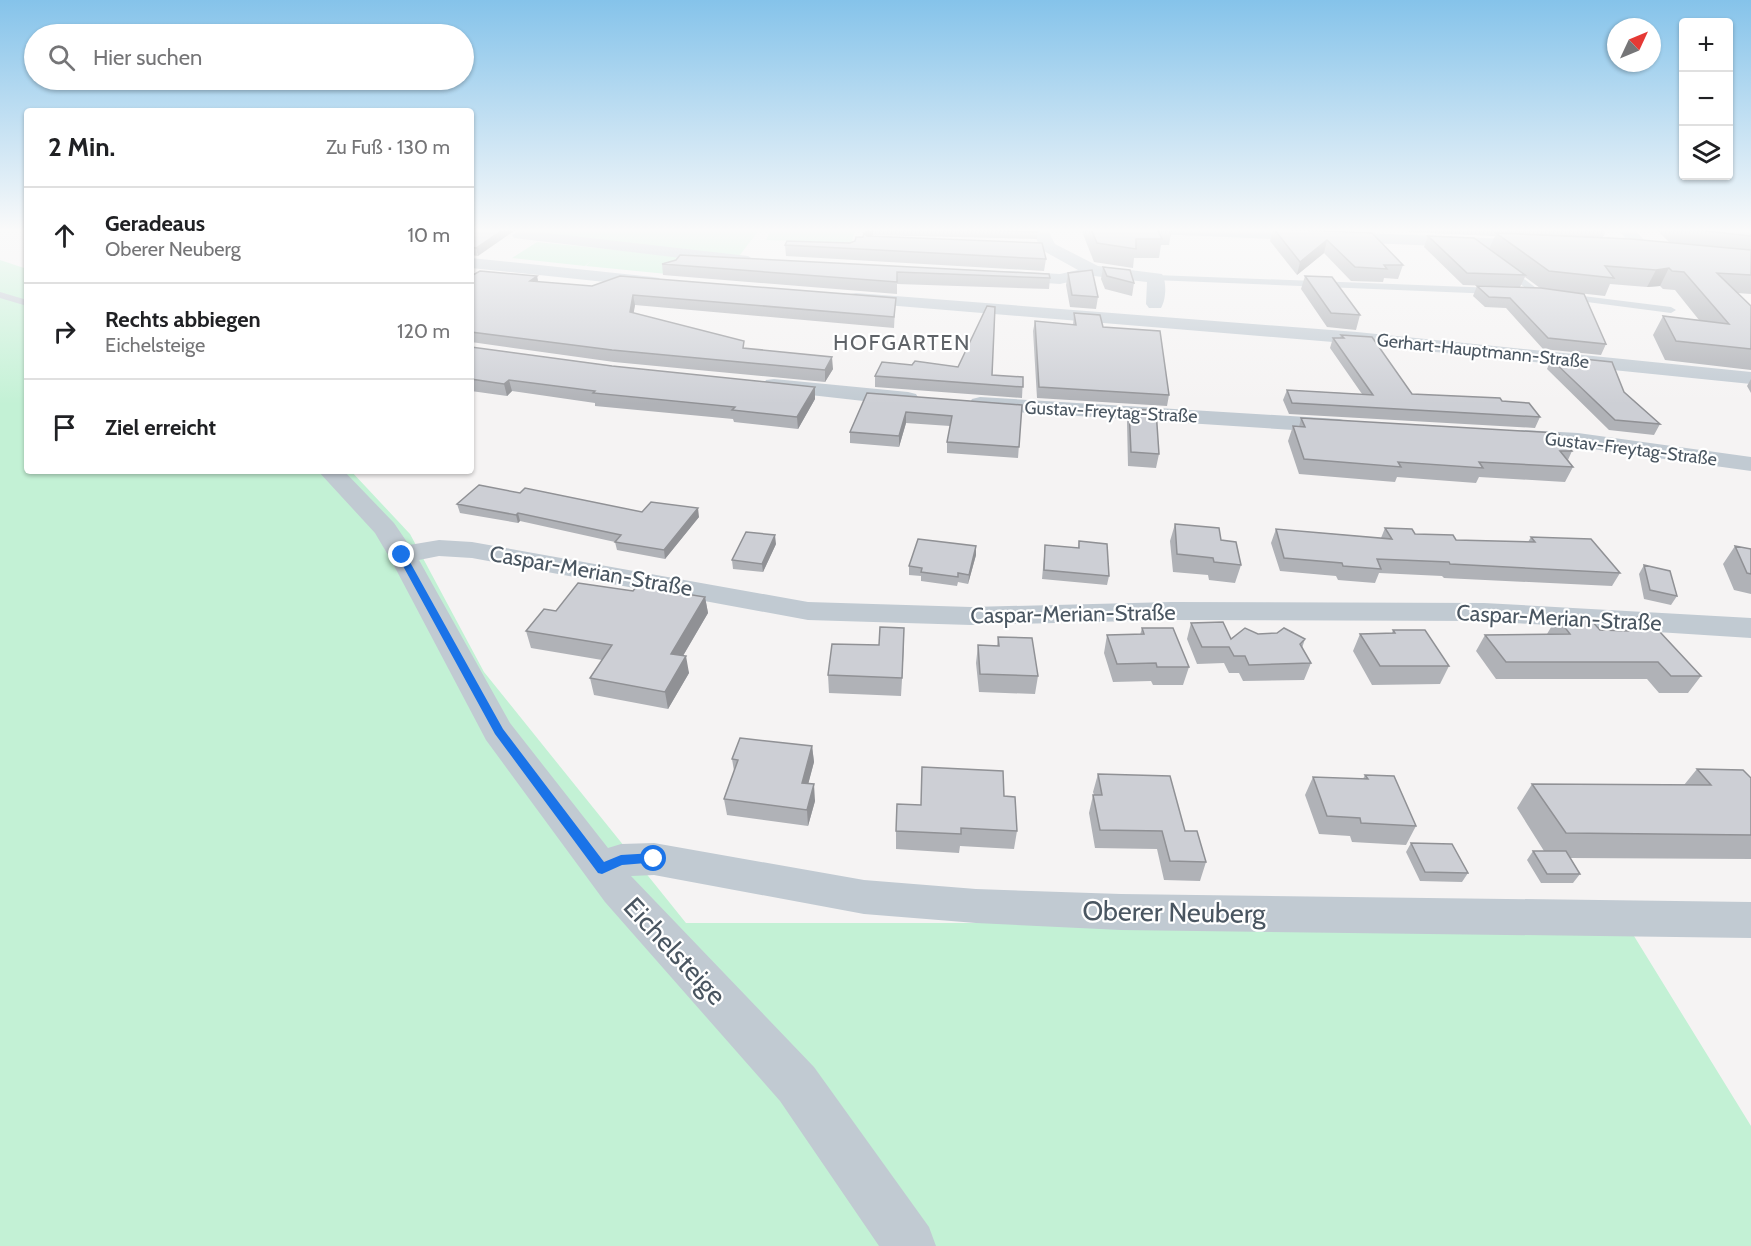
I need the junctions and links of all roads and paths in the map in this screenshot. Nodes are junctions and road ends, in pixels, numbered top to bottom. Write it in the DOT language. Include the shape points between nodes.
graph roads {
  1 [pos="1156,287"];
  2 [pos="1399,287"];
  3 [pos="1529,287"];
  4 [pos="1501,291"];
  5 [pos="1513,292"];
  6 [pos="1537,293"];
  7 [pos="1548,294"];
  8 [pos="0,295"];
  9 [pos="1559,296"];
  10 [pos="840,297"];
  11 [pos="24,302"];
  12 [pos="1155,304"];
  13 [pos="1003,310"];
  14 [pos="1671,310"];
  15 [pos="1358,338"];
  16 [pos="1751,378"];
  17 [pos="754,383"];
  18 [pos="929,401"];
  19 [pos="964,403"];
  20 [pos="1366,428"];
  21 [pos="1496,435"];
  22 [pos="1751,464"];
  23 [pos="333,474"];
  24 [pos="402,555"];
  25 [pos="1751,628"];
  26 [pos="602,869"];
  27 [pos="1751,920"];
  28 [pos="910,1246"];
  1 -- 12 [label="street"];
  2 -- 4 [label="lane"];
  3 -- 6 [label="lane"];
  5 -- 6 [label="lane"];
  6 -- 7 [label="lane"];
  8 -- 11 [label="lane"];
  9 -- 14 [label="lane"];
  10 -- 13 [label="street, Gerhart-Hauptmann-Straße"];
  12 -- 13 [label="street, Gerhart-Hauptmann-Straße"];
  12 -- 15 [label="street, Gerhart-Hauptmann-Straße"];
  13 -- 15 [label="street, Gerhart-Hauptmann-Straße"];
  15 -- 16 [label="street, Gerhart-Hauptmann-Straße"];
  17 -- 18 [label="street"];
  19 -- 20 [label="street, Gustav-Freytag-Straße"];
  21 -- 22 [label="street, Gustav-Freytag-Straße" via="1578,440"];
  23 -- 24 [label="street, Eichelsteige" via="385,529"];
  24 -- 25 [label="street, Caspar-Merian-Straße" via="439,548 472,550 808,611 971,616 1171,611 1484,612"];
  24 -- 26 [label="street, Eichelsteige" via="498,731"];
  26 -- 27 [label="street, Oberer Neuberg" via="621,860 654,859 864,897 976,906 1121,912"];
  26 -- 28 [label="street, Eichelsteige" via="797,1084"];
}
